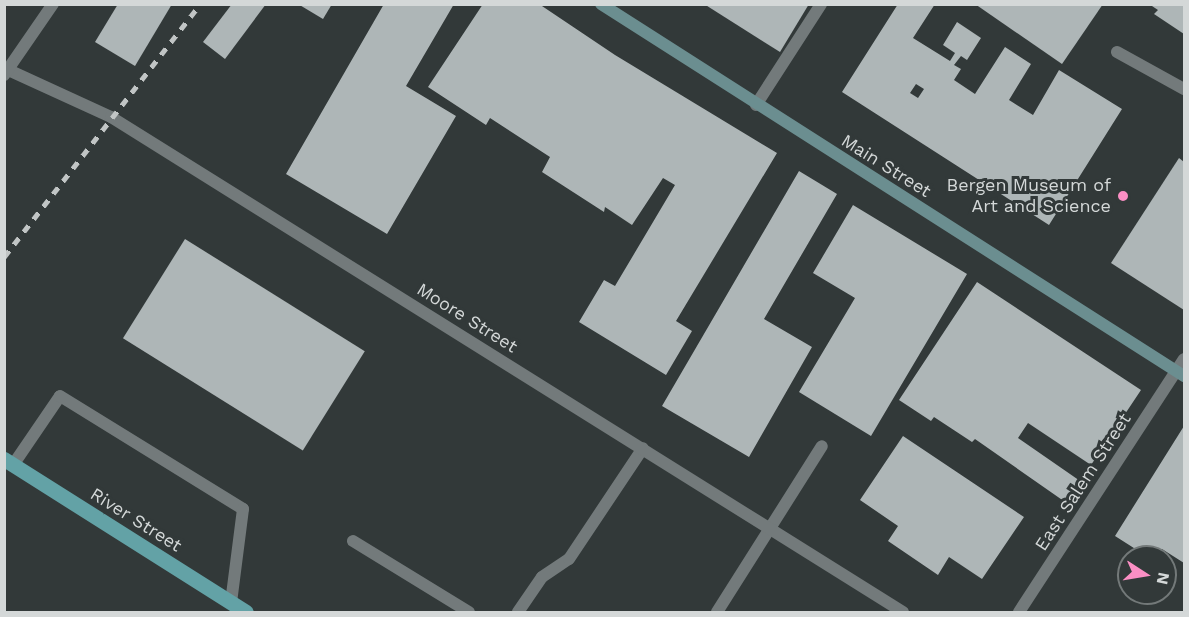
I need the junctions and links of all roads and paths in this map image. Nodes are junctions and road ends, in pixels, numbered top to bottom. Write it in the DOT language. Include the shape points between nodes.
graph roads {
  1 [pos="52,4"];
  2 [pos="601,4"];
  3 [pos="821,4"];
  4 [pos="1117,52"];
  5 [pos="6,71"];
  6 [pos="1185,89"];
  7 [pos="756,105"];
  8 [pos="1185,359"];
  9 [pos="1181,373"];
  10 [pos="822,446"];
  11 [pos="643,448"];
  12 [pos="9,462"];
  13 [pos="771,528"];
  14 [pos="353,541"];
  15 [pos="229,608"];
  16 [pos="246,612"];
  17 [pos="469,612"];
  18 [pos="518,612"];
  19 [pos="717,612"];
  20 [pos="903,612"];
  21 [pos="1019,612"];
  1 -- 5 [label="street"];
  2 -- 7 [label="street, Main Street"];
  3 -- 7 [label="street"];
  4 -- 6 [label="street"];
  5 -- 11 [label="street, Moore Street" via="111,117"];
  7 -- 9 [label="street, Main Street"];
  8 -- 9 [label="street, East Salem Street"];
  9 -- 21 [label="street, East Salem Street"];
  10 -- 13 [label="street"];
  11 -- 13 [label="street, Moore Street"];
  11 -- 18 [label="street" via="569,559 543,577"];
  12 -- 15 [label="main road, River Street"];
  12 -- 15 [label="street" via="60,396 243,509"];
  13 -- 19 [label="street"];
  13 -- 20 [label="street, Moore Street"];
  14 -- 17 [label="street"];
  15 -- 16 [label="main road, River Street"];
}
